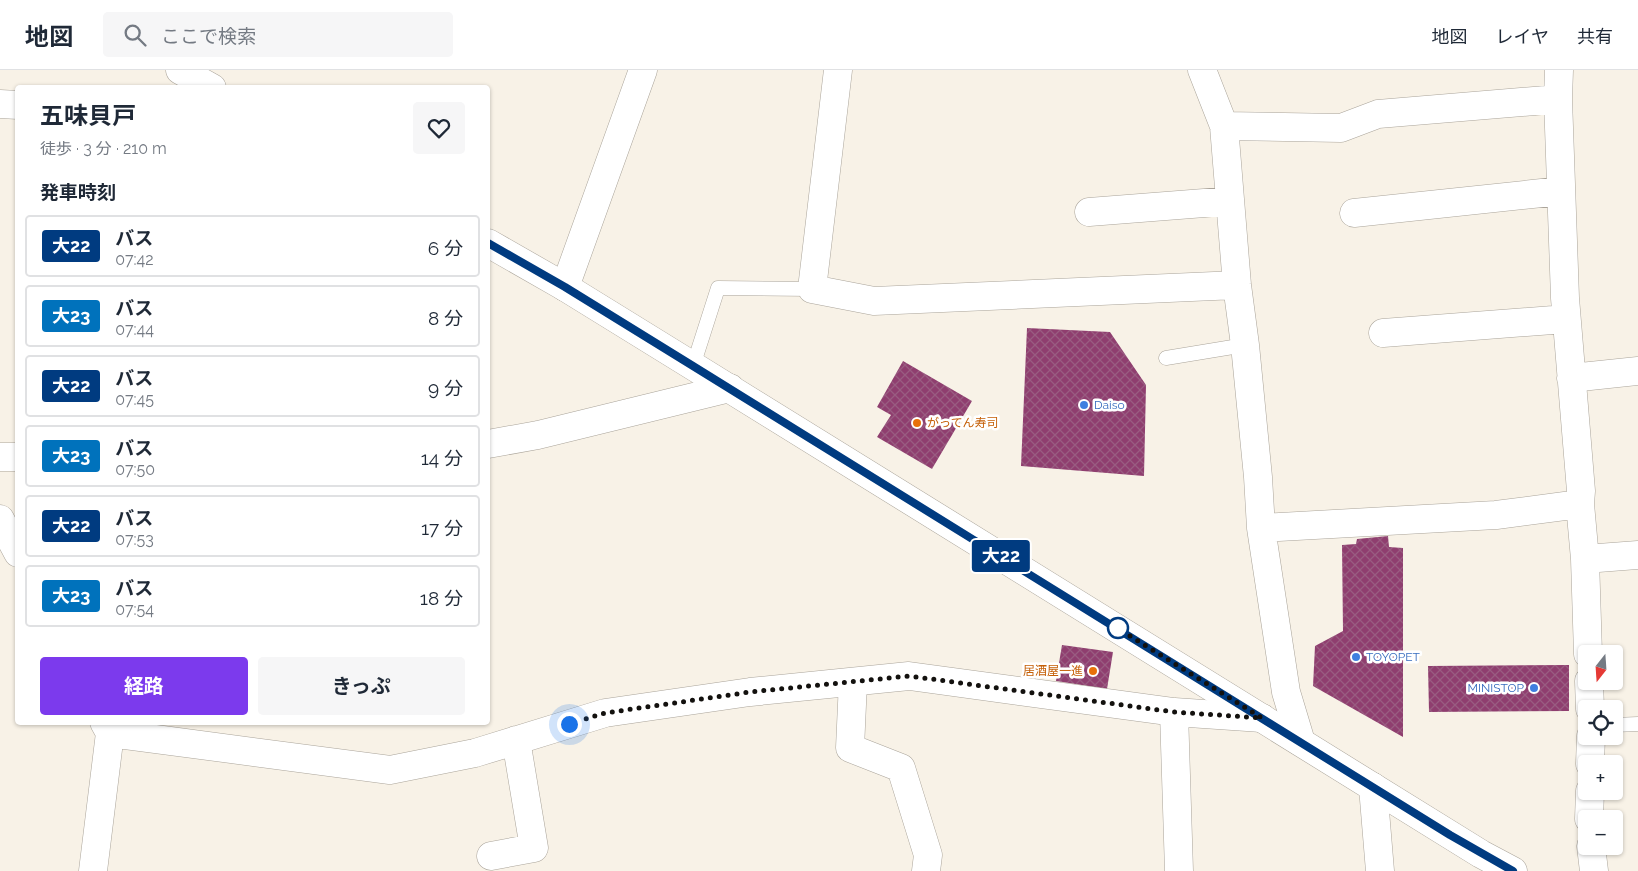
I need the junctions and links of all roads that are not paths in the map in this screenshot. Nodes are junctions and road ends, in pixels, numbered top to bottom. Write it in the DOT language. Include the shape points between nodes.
graph roads {
  1 [pos="180,70"];
  2 [pos="643,70"];
  3 [pos="838,70"];
  4 [pos="1202,70"];
  5 [pos="1559,70"];
  6 [pos="207,85"];
  7 [pos="1558,99"];
  8 [pos="0,104"];
  9 [pos="15,105"];
  10 [pos="1224,126"];
  11 [pos="1561,191"];
  12 [pos="1230,201"];
  13 [pos="1090,212"];
  14 [pos="1354,213"];
  15 [pos="490,244"];
  16 [pos="1237,285"];
  17 [pos="565,287"];
  18 [pos="812,289"];
  19 [pos="1566,319"];
  20 [pos="1382,333"];
  21 [pos="1245,345"];
  22 [pos="1166,358"];
  23 [pos="693,366"];
  24 [pos="1638,371"];
  25 [pos="1571,378"];
  26 [pos="730,388"];
  27 [pos="490,444"];
  28 [pos="0,457"];
  29 [pos="15,457"];
  30 [pos="1580,504"];
  31 [pos="0,519"];
  32 [pos="1260,528"];
  33 [pos="15,547"];
  34 [pos="1638,555"];
  35 [pos="1585,559"];
  36 [pos="1588,645"];
  37 [pos="852,682"];
  38 [pos="1174,712"];
  39 [pos="1262,718"];
  40 [pos="1638,724"];
  41 [pos="1623,725"];
  42 [pos="107,728"];
  43 [pos="516,740"];
  44 [pos="1301,742"];
  45 [pos="1373,787"];
  46 [pos="1592,855"];
  47 [pos="491,856"];
  48 [pos="93,871"];
  49 [pos="926,871"];
  50 [pos="1179,871"];
  51 [pos="1380,871"];
  52 [pos="1513,871"];
  53 [pos="1594,871"];
  1 -- 6 [label="street"];
  2 -- 17 [label="street"];
  3 -- 18 [label="street"];
  4 -- 10 [label="street"];
  5 -- 7 [label="street"];
  7 -- 10 [label="street" via="1378,114 1341,128"];
  7 -- 11 [label="street"];
  8 -- 9 [label="street"];
  10 -- 12 [label="street"];
  11 -- 14 [label="street"];
  11 -- 19 [label="street"];
  12 -- 13 [label="street"];
  12 -- 16 [label="street"];
  15 -- 17 [label="street"];
  16 -- 18 [label="street" via="874,301"];
  16 -- 21 [label="street"];
  17 -- 23 [label="street"];
  18 -- 23 [label="lane" via="718,288"];
  19 -- 20 [label="street"];
  19 -- 25 [label="street"];
  21 -- 22 [label="lane"];
  21 -- 32 [label="street"];
  23 -- 26 [label="street"];
  24 -- 25 [label="street"];
  25 -- 30 [label="street"];
  26 -- 27 [label="street"];
  26 -- 39 [label="street"];
  28 -- 29 [label="street"];
  30 -- 32 [label="street" via="1496,515"];
  30 -- 35 [label="street"];
  31 -- 33 [label="street"];
  32 -- 44 [label="street" via="1286,692"];
  34 -- 35 [label="street"];
  35 -- 36 [label="street"];
  37 -- 38 [label="street" via="909,676"];
  37 -- 43 [label="street" via="750,692 605,713"];
  37 -- 49 [label="street" via="850,748 901,768 928,855"];
  38 -- 39 [label="street"];
  38 -- 50 [label="street"];
  39 -- 44 [label="street"];
  40 -- 41 [label="lane"];
  42 -- 43 [label="street" via="390,770 475,753"];
  42 -- 48 [label="street"];
  43 -- 47 [label="street" via="534,848"];
  44 -- 45 [label="street"];
  45 -- 51 [label="street"];
  45 -- 52 [label="street"];
  46 -- 53 [label="street"];
}
